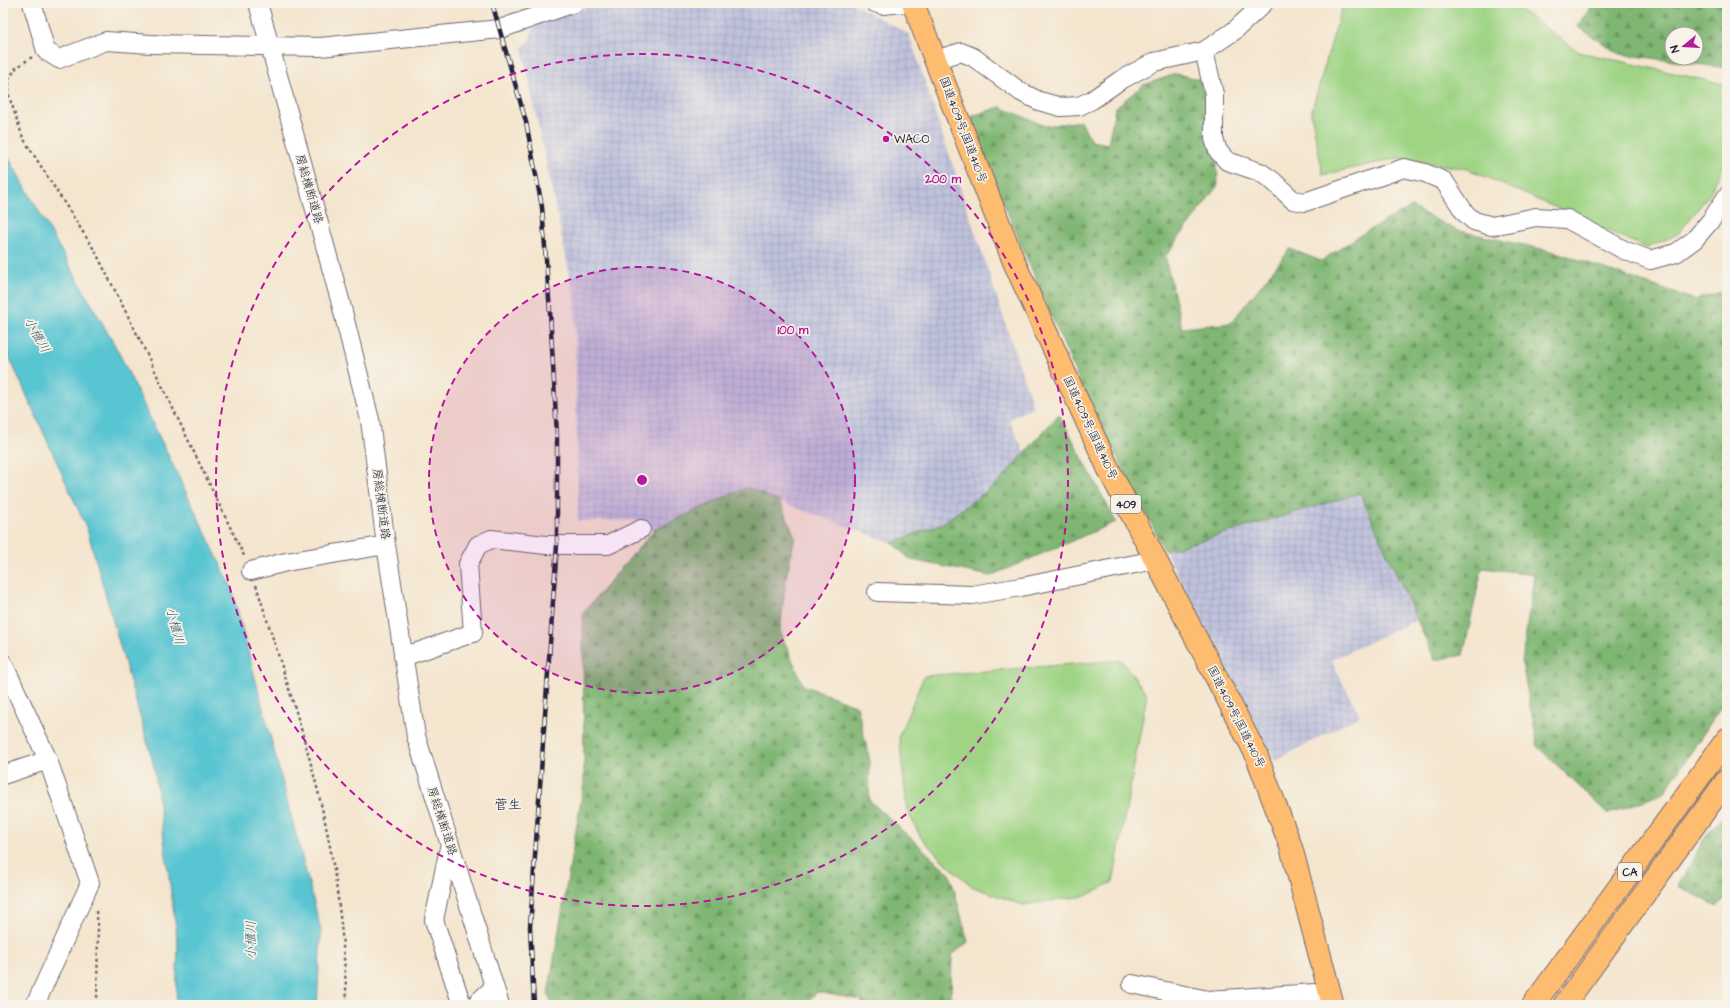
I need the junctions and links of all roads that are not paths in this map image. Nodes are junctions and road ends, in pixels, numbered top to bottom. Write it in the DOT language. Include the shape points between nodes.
graph roads {
  1 [pos="32,3"];
  2 [pos="258,3"];
  3 [pos="574,3"];
  4 [pos="875,3"];
  5 [pos="906,3"];
  6 [pos="913,3"];
  7 [pos="1264,3"];
  8 [pos="269,47"];
  9 [pos="1204,51"];
  10 [pos="935,60"];
  11 [pos="1727,196"];
  12 [pos="642,529"];
  13 [pos="386,545"];
  14 [pos="1155,560"];
  15 [pos="251,571"];
  16 [pos="877,592"];
  17 [pos="403,657"];
  18 [pos="3,662"];
  19 [pos="1727,739"];
  20 [pos="48,760"];
  21 [pos="3,775"];
  22 [pos="1727,780"];
  23 [pos="450,847"];
  24 [pos="1132,984"];
  25 [pos="494,987"];
  26 [pos="1332,998"];
  27 [pos="35,1005"];
  28 [pos="462,1005"];
  29 [pos="476,1005"];
  30 [pos="500,1005"];
  31 [pos="1532,1005"];
  32 [pos="1564,1005"];
  1 -- 8 [label="street" via="46,51 59,59 106,40 151,44"];
  2 -- 8 [label="street, 房総横断道路"];
  3 -- 8 [label="street" via="500,29 320,47"];
  4 -- 5 [label="street"];
  6 -- 10 [label="highway, 国道409号;国道410号 / 409"];
  7 -- 9 [label="street" via="1234,31"];
  8 -- 13 [label="street, 房総横断道路" via="340,300 370,420"];
  9 -- 10 [label="street" via="1154,62 1092,100 1079,106 1061,107 1039,101 1021,92 974,57 961,52"];
  9 -- 11 [label="street" via="1214,94 1214,139 1218,151 1227,161 1260,172 1293,200 1305,202 1404,168 1444,181 1465,213 1474,221 1492,226 1536,217 1567,220 1624,250 1650,260 1676,253 1694,240"];
  10 -- 14 [label="highway, 国道409号;国道410号 / 409" via="1014,262 1110,472"];
  12 -- 17 [label="street" via="608,545 546,545 491,539 478,545 468,564 473,633"];
  13 -- 15 [label="street" via="286,562"];
  13 -- 17 [label="street, 房総横断道路"];
  14 -- 16 [label="street" via="972,595"];
  14 -- 26 [label="highway, 国道409号;国道410号 / 409" via="1256,754 1291,847"];
  17 -- 23 [label="street, 房総横断道路" via="416,736"];
  18 -- 20 [label="street"];
  19 -- 31 [label="highway, CA"];
  20 -- 21 [label="street"];
  20 -- 27 [label="street" via="90,883"];
  22 -- 32 [label="highway, CA"];
  23 -- 25 [label="street, 房総横断道路"];
  23 -- 28 [label="street" via="434,920"];
  24 -- 26 [label="street" via="1208,1000"];
  25 -- 29 [label="street"];
  25 -- 30 [label="street, 房総横断道路"];
}
